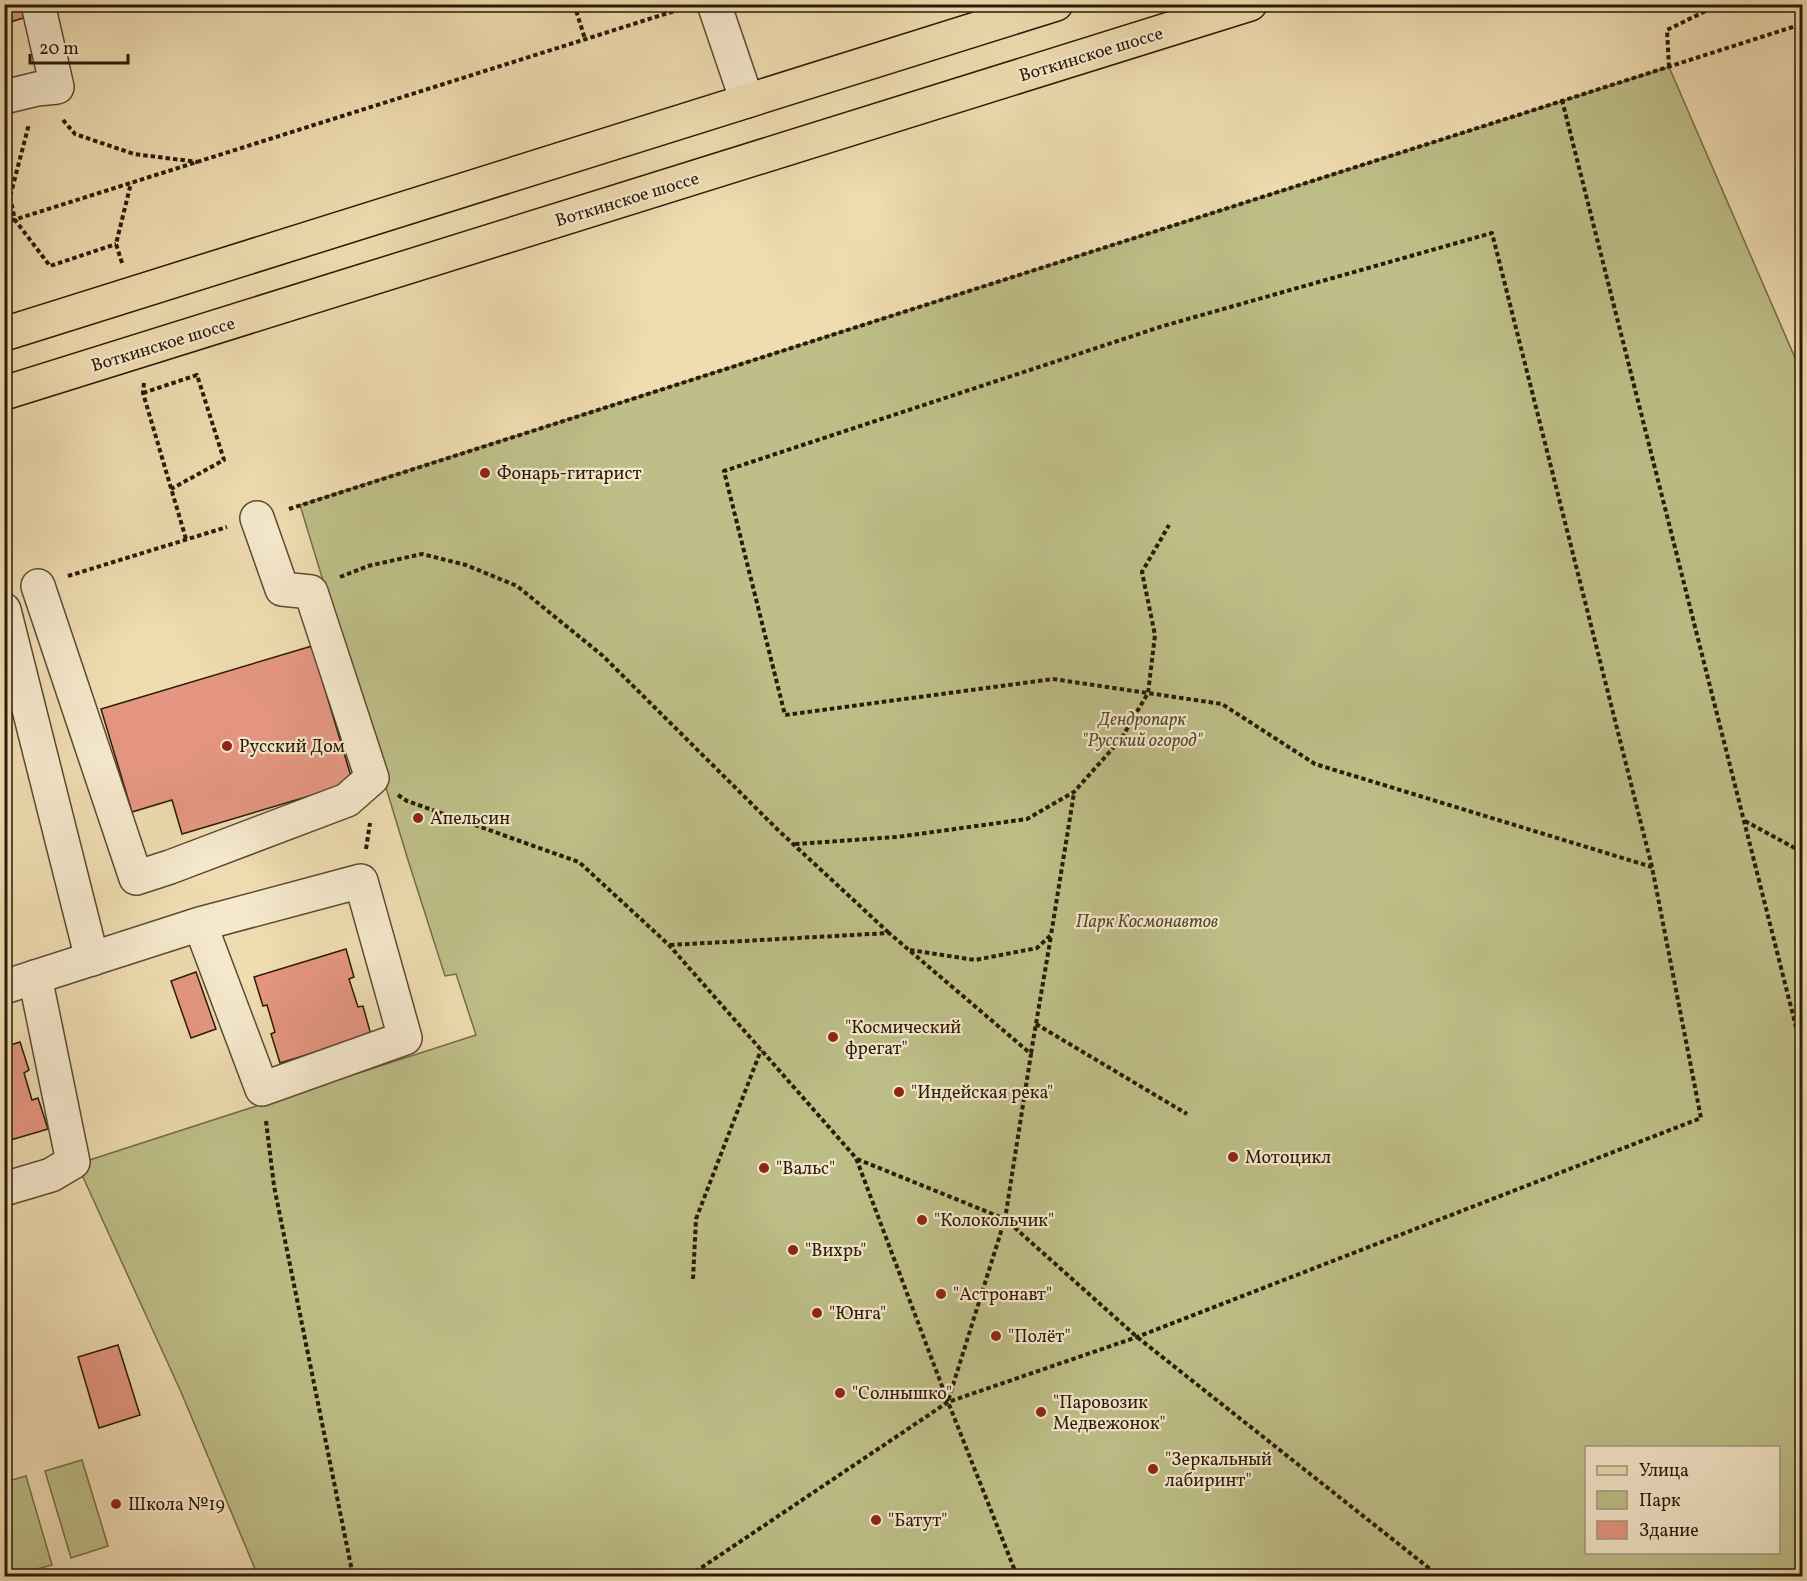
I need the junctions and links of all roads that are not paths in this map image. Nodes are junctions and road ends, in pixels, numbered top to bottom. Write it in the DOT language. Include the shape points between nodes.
graph roads {
  1 [pos="38,4"];
  2 [pos="1056,4"];
  3 [pos="1250,4"];
  4 [pos="700,6"];
  5 [pos="4,97"];
  6 [pos="747,101"];
  7 [pos="4,334"];
  8 [pos="4,393"];
  9 [pos="257,518"];
  10 [pos="38,586"];
  11 [pos="4,609"];
  12 [pos="200,924"];
  13 [pos="92,958"];
  14 [pos="35,977"];
  15 [pos="4,987"];
  16 [pos="4,1189"];
  1 -- 5 [label="lane" via="57,87"];
  2 -- 6 [label="main road"];
  3 -- 8 [label="main road, Воткинское шоссе"];
  4 -- 6 [label="lane"];
  6 -- 7 [label="main road"];
  9 -- 10 [label="lane" via="282,589 311,592 372,778 347,800 136,878"];
  11 -- 13 [label="lane"];
  12 -- 12 [label="lane" via="361,881 405,1038 262,1089"];
  12 -- 13 [label="lane"];
  13 -- 14 [label="lane"];
  14 -- 15 [label="lane"];
  14 -- 16 [label="lane" via="74,1161 51,1175"];
}
